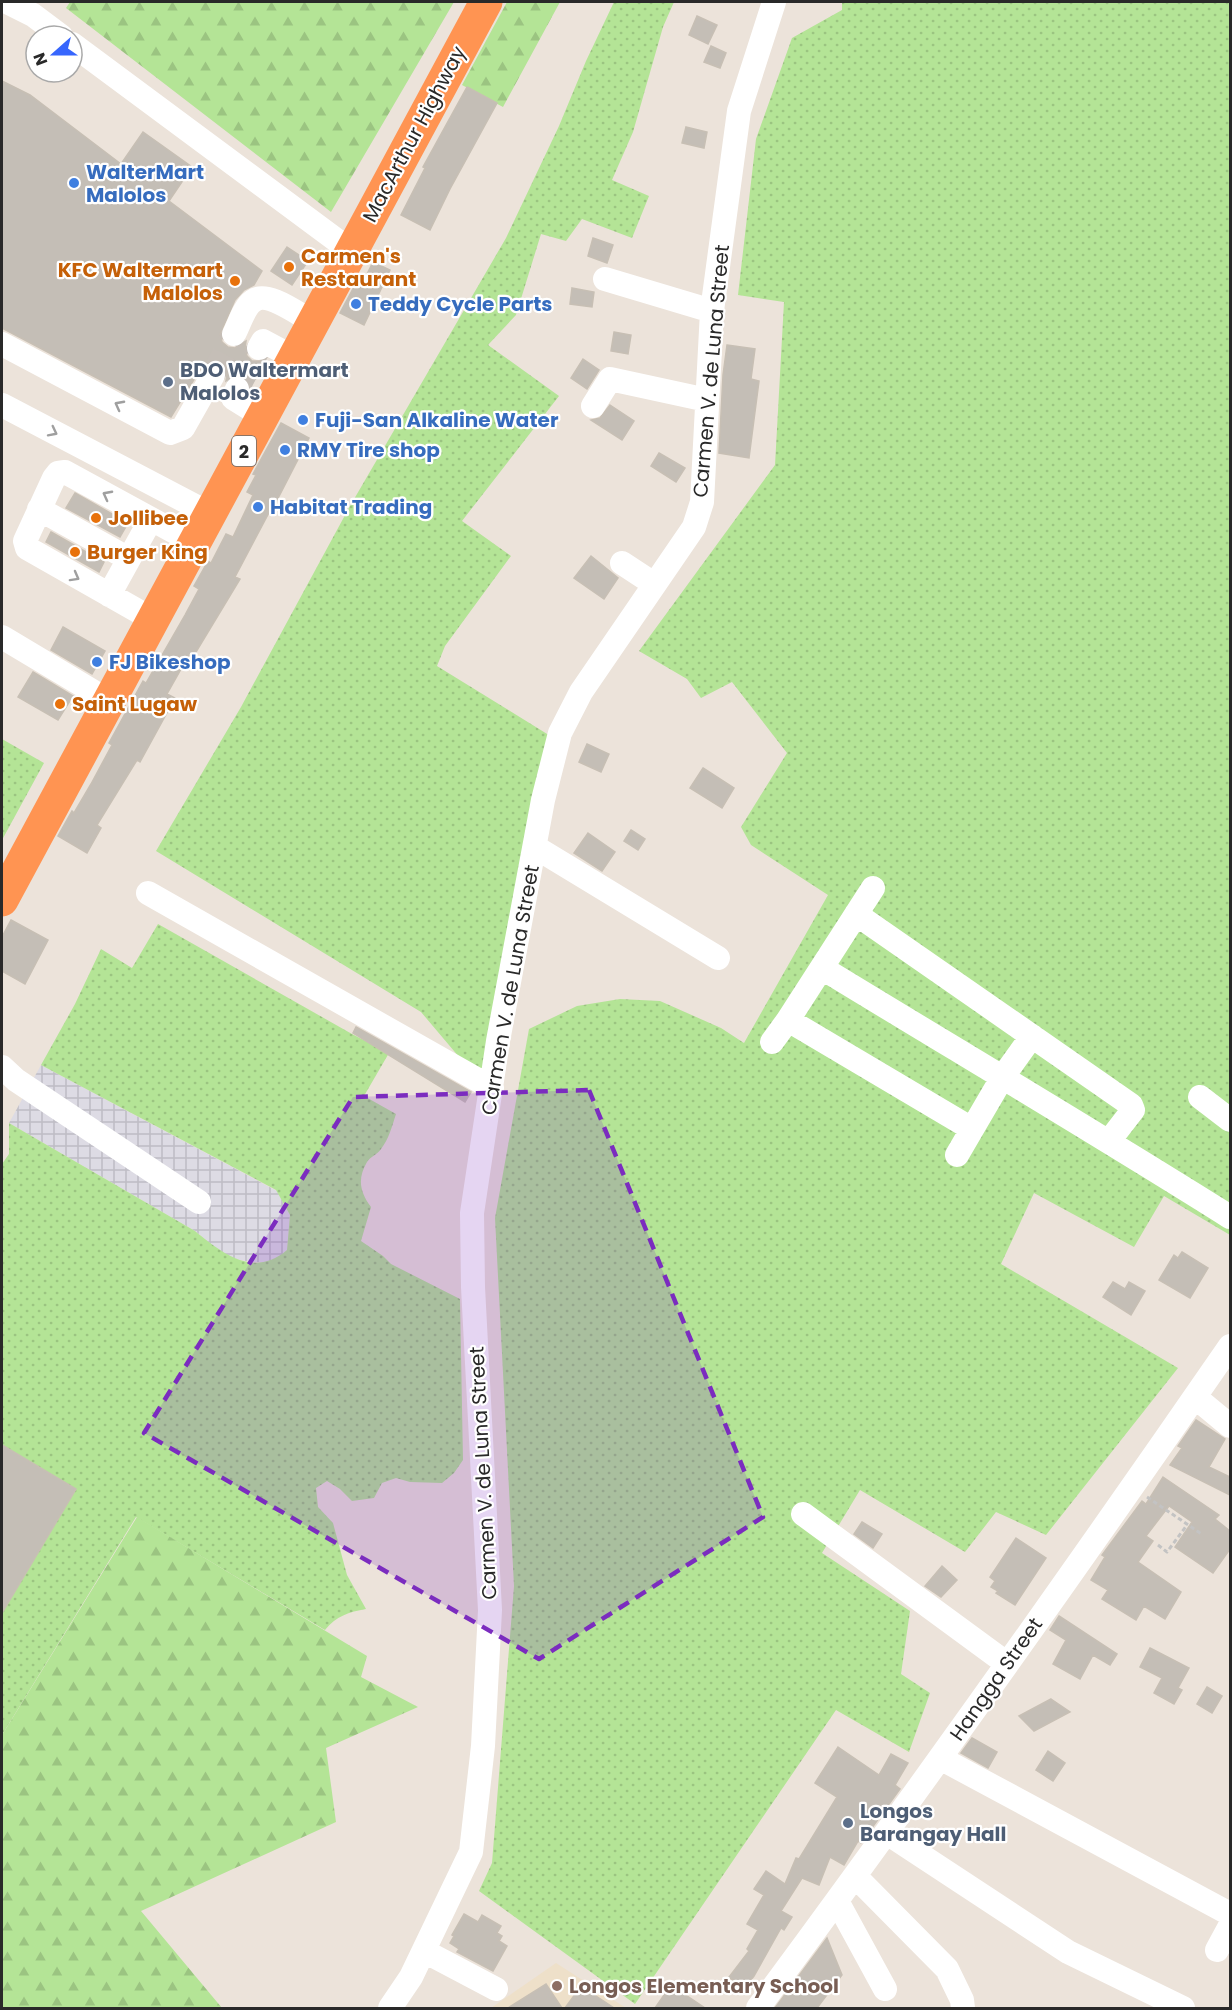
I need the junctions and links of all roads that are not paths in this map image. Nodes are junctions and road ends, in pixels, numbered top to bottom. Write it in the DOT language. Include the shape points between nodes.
graph roads {
  1 [pos="8,2"];
  2 [pos="486,2"];
  3 [pos="774,2"];
  4 [pos="45,24"];
  5 [pos="84,53"];
  6 [pos="351,251"];
  7 [pos="605,279"];
  8 [pos="712,311"];
  9 [pos="313,322"];
  10 [pos="234,334"];
  11 [pos="2,344"];
  12 [pos="259,348"];
  13 [pos="293,357"];
  14 [pos="213,375"];
  15 [pos="237,389"];
  16 [pos="707,400"];
  17 [pos="2,405"];
  18 [pos="593,406"];
  19 [pos="262,416"];
  20 [pos="39,509"];
  21 [pos="210,514"];
  22 [pos="151,519"];
  23 [pos="195,543"];
  24 [pos="129,560"];
  25 [pos="622,563"];
  26 [pos="654,584"];
  27 [pos="109,595"];
  28 [pos="152,619"];
  29 [pos="2,637"];
  30 [pos="109,701"];
  31 [pos="535,848"];
  32 [pos="873,888"];
  33 [pos="148,893"];
  34 [pos="2,900"];
  35 [pos="856,914"];
  36 [pos="718,958"];
  37 [pos="822,968"];
  38 [pos="788,1020"];
  39 [pos="1032,1036"];
  40 [pos="772,1042"];
  41 [pos="2,1067"];
  42 [pos="1002,1078"];
  43 [pos="492,1088"];
  44 [pos="1200,1097"];
  45 [pos="1230,1120"];
  46 [pos="972,1129"];
  47 [pos="1109,1141"];
  48 [pos="957,1155"];
  49 [pos="199,1202"];
  50 [pos="1230,1216"];
  51 [pos="1230,1346"];
  52 [pos="1195,1397"];
  53 [pos="1230,1426"];
  54 [pos="803,1514"];
  55 [pos="1006,1663"];
  56 [pos="940,1758"];
  57 [pos="887,1833"];
  58 [pos="856,1878"];
  59 [pos="837,1901"];
  60 [pos="1230,1914"];
  61 [pos="1230,1926"];
  62 [pos="1217,1950"];
  63 [pos="424,1951"];
  64 [pos="496,1989"];
  65 [pos="885,1989"];
  66 [pos="390,2008"];
  67 [pos="758,2008"];
  68 [pos="963,2008"];
  69 [pos="1183,2008"];
  1 -- 4 [label="street"];
  2 -- 6 [label="highway, MacArthur Highway / 2"];
  3 -- 8 [label="street, Carmen V. de Luna Street" via="739,111"];
  5 -- 6 [label="street"];
  6 -- 9 [label="highway, MacArthur Highway / 2"];
  7 -- 8 [label="street"];
  8 -- 16 [label="street, Carmen V. de Luna Street"];
  9 -- 10 [label="street" via="261,297 251,302"];
  9 -- 13 [label="highway, MacArthur Highway / 2"];
  14 -- 11 [label="street, one-way" via="183,428 170,433"];
  12 -- 13 [label="street" via="263,341"];
  13 -- 19 [label="highway, MacArthur Highway / 2"];
  15 -- 19 [label="street" via="233,398"];
  16 -- 18 [label="street" via="610,380"];
  16 -- 26 [label="street, Carmen V. de Luna Street" via="702,502 694,527"];
  17 -- 21 [label="street, one-way"];
  19 -- 21 [label="highway, MacArthur Highway / 2"];
  22 -- 20 [label="street, one-way" via="65,472 54,478"];
  20 -- 24 [label="street"];
  20 -- 27 [label="street, one-way" via="24,541 27,548"];
  21 -- 23 [label="highway, MacArthur Highway / 2"];
  22 -- 23 [label="street"];
  22 -- 24 [label="street"];
  23 -- 28 [label="highway, MacArthur Highway / 2"];
  24 -- 27 [label="street"];
  25 -- 26 [label="street"];
  26 -- 31 [label="street, Carmen V. de Luna Street" via="581,692 560,733"];
  27 -- 28 [label="street"];
  28 -- 30 [label="highway, MacArthur Highway / 2"];
  29 -- 30 [label="street"];
  30 -- 34 [label="highway, MacArthur Highway / 2"];
  31 -- 36 [label="street"];
  31 -- 43 [label="street, Carmen V. de Luna Street"];
  32 -- 35 [label="street"];
  33 -- 43 [label="street"];
  35 -- 37 [label="street"];
  35 -- 39 [label="street"];
  37 -- 38 [label="street"];
  37 -- 42 [label="street"];
  38 -- 40 [label="street"];
  38 -- 46 [label="street"];
  39 -- 42 [label="street"];
  39 -- 47 [label="street" via="1131,1105 1133,1110"];
  41 -- 49 [label="street"];
  42 -- 46 [label="street"];
  42 -- 47 [label="street"];
  43 -- 63 [label="street, Carmen V. de Luna Street" via="472,1213 490,1610 483,1746 471,1852"];
  44 -- 45 [label="street"];
  46 -- 48 [label="street"];
  47 -- 50 [label="street"];
  51 -- 52 [label="street, Hangga Street"];
  52 -- 53 [label="street"];
  52 -- 55 [label="street, Hangga Street"];
  54 -- 55 [label="street"];
  55 -- 56 [label="street, Hangga Street"];
  56 -- 57 [label="street, Hangga Street"];
  56 -- 60 [label="street"];
  57 -- 58 [label="street, Hangga Street"];
  57 -- 69 [label="street" via="1068,1952"];
  58 -- 59 [label="street, Hangga Street"];
  58 -- 68 [label="street" via="947,1970"];
  59 -- 65 [label="street"];
  59 -- 67 [label="street, Hangga Street"];
  61 -- 62 [label="street"];
  63 -- 64 [label="street"];
  63 -- 66 [label="street, Carmen V. de Luna Street"];
}
